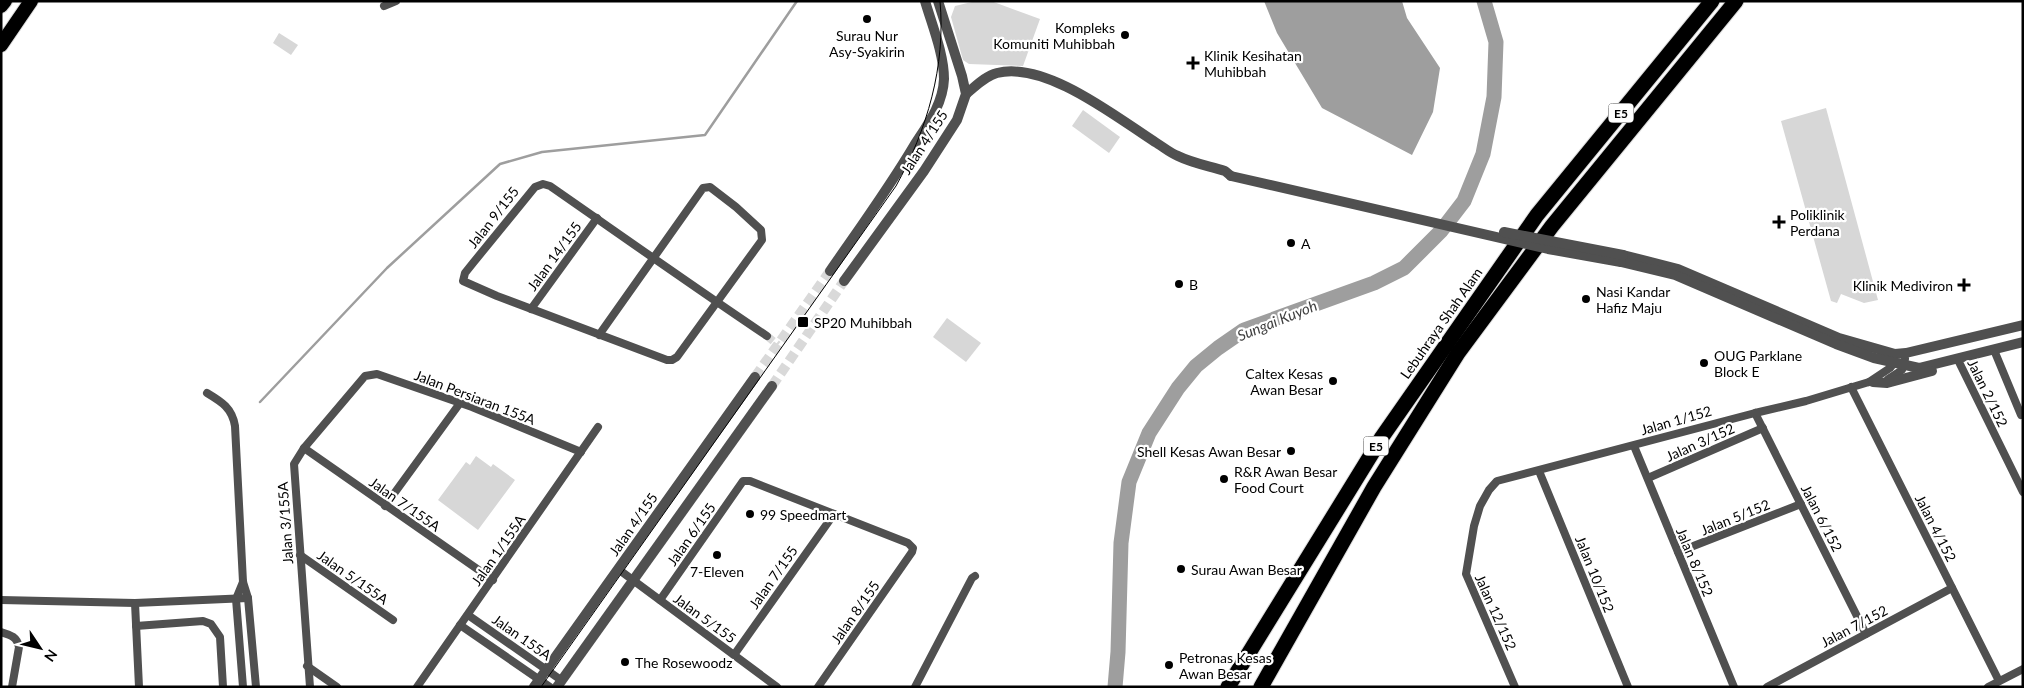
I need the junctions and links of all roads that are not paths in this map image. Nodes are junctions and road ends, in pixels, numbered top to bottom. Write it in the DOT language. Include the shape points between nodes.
graph roads {
  1 [pos="4,1"];
  2 [pos="31,1"];
  3 [pos="396,1"];
  4 [pos="925,1"];
  5 [pos="938,1"];
  6 [pos="1712,1"];
  7 [pos="1736,1"];
  8 [pos="1,6"];
  9 [pos="384,6"];
  10 [pos="1,46"];
  11 [pos="966,94"];
  12 [pos="597,218"];
  13 [pos="654,258"];
  14 [pos="830,271"];
  15 [pos="844,281"];
  16 [pos="717,302"];
  17 [pos="531,309"];
  18 [pos="2023,325"];
  19 [pos="599,335"];
  20 [pos="767,336"];
  21 [pos="2023,342"];
  22 [pos="1994,350"];
  23 [pos="1900,359"];
  24 [pos="1958,360"];
  25 [pos="755,377"];
  26 [pos="360,381"];
  27 [pos="1871,382"];
  28 [pos="772,386"];
  29 [pos="1851,387"];
  30 [pos="207,393"];
  31 [pos="460,403"];
  32 [pos="1755,413"];
  33 [pos="2021,415"];
  34 [pos="598,427"];
  35 [pos="1763,428"];
  36 [pos="1634,446"];
  37 [pos="304,448"];
  38 [pos="581,452"];
  39 [pos="1539,471"];
  40 [pos="1648,478"];
  41 [pos="1489,490"];
  42 [pos="2023,492"];
  43 [pos="1801,504"];
  44 [pos="385,506"];
  45 [pos="834,514"];
  46 [pos="1678,552"];
  47 [pos="300,555"];
  48 [pos="618,570"];
  49 [pos="975,576"];
  50 [pos="493,580"];
  51 [pos="634,581"];
  52 [pos="243,582"];
  53 [pos="1952,588"];
  54 [pos="248,598"];
  55 [pos="236,599"];
  56 [pos="1,600"];
  57 [pos="660,600"];
  58 [pos="135,603"];
  59 [pos="468,615"];
  60 [pos="393,620"];
  61 [pos="136,626"];
  62 [pos="460,626"];
  63 [pos="1,632"];
  64 [pos="1866,634"];
  65 [pos="734,655"];
  66 [pos="307,666"];
  67 [pos="546,669"];
  68 [pos="2023,669"];
  69 [pos="1999,681"];
  70 [pos="536,683"];
  71 [pos="559,683"];
  72 [pos="12,687"];
  73 [pos="140,687"];
  74 [pos="223,687"];
  75 [pos="243,687"];
  76 [pos="256,687"];
  77 [pos="310,687"];
  78 [pos="337,687"];
  79 [pos="417,687"];
  80 [pos="550,687"];
  81 [pos="778,687"];
  82 [pos="818,687"];
  83 [pos="915,687"];
  84 [pos="1228,687"];
  85 [pos="1262,687"];
  86 [pos="1515,687"];
  87 [pos="1628,687"];
  88 [pos="1734,687"];
  89 [pos="1767,687"];
  90 [pos="1988,687"];
  1 -- 8 [label="highway"];
  2 -- 10 [label="highway"];
  3 -- 9 [label="street"];
  4 -- 14 [label="street, Jalan 4/155" via="944,77 942,93 935,112 898,174"];
  5 -- 11 [label="street"];
  6 -- 84 [label="highway, Lebuhraya Shah Alam / E5" via="1537,215 1382,437"];
  7 -- 85 [label="highway, E5" via="1558,219 1458,352 1374,488"];
  11 -- 15 [label="street, Jalan 4/155" via="957,120 924,171"];
  11 -- 23 [label="street, bridge" via="985,78 997,73 1036,74 1084,97 1177,156 1230,173 1678,269 1750,304"];
  12 -- 13 [label="street, Jalan 9/155"];
  12 -- 17 [label="street, Jalan 14/155"];
  12 -- 17 [label="street, Jalan 9/155" via="550,186 535,186 462,278 464,282"];
  13 -- 16 [label="street, Jalan 9/155"];
  13 -- 16 [label="street" via="704,188 710,188 758,226 762,234 762,240"];
  13 -- 19 [label="street"];
  16 -- 19 [label="street, Jalan 9/155" via="672,360"];
  16 -- 20 [label="street, Jalan 9/155"];
  17 -- 19 [label="street, Jalan 9/155"];
  18 -- 23 [label="street"];
  21 -- 22 [label="street"];
  22 -- 24 [label="street"];
  22 -- 33 [label="street"];
  23 -- 24 [label="street" via="1920,368"];
  23 -- 27 [label="street, Jalan 1/152" via="1902,370 1893,378"];
  24 -- 27 [label="street" via="1908,378 1887,383"];
  24 -- 42 [label="street, Jalan 2/152"];
  25 -- 48 [label="street, Jalan 4/155"];
  26 -- 31 [label="street, Jalan Persiaran 155A" via="365,376 377,374"];
  26 -- 37 [label="street, Jalan 3/155A"];
  27 -- 29 [label="street, Jalan 1/152"];
  28 -- 51 [label="street"];
  29 -- 32 [label="street, Jalan 1/152"];
  29 -- 53 [label="street, Jalan 4/152"];
  30 -- 52 [label="street" via="225,404 234,418"];
  31 -- 38 [label="street, Jalan Persiaran 155A"];
  31 -- 44 [label="street"];
  32 -- 35 [label="street, Jalan 6/152"];
  32 -- 36 [label="street, Jalan 1/152"];
  34 -- 38 [label="street, Jalan 1/155A"];
  35 -- 40 [label="street, Jalan 3/152"];
  35 -- 43 [label="street, Jalan 6/152"];
  36 -- 39 [label="street, Jalan 1/152"];
  36 -- 40 [label="street, Jalan 8/152"];
  37 -- 44 [label="street, Jalan 7/155A"];
  37 -- 47 [label="street, Jalan 3/155A" via="296,458 293,471"];
  38 -- 50 [label="street, Jalan 1/155A"];
  39 -- 41 [label="street, Jalan 1/152" via="1497,481"];
  39 -- 87 [label="street, Jalan 10/152"];
  40 -- 46 [label="street, Jalan 8/152"];
  41 -- 86 [label="street, Jalan 12/152" via="1474,526 1466,574"];
  43 -- 46 [label="street, Jalan 5/152"];
  43 -- 64 [label="street, Jalan 6/152"];
  44 -- 50 [label="street, Jalan 7/155A"];
  45 -- 57 [label="street, Jalan 6/155" via="744,481"];
  45 -- 65 [label="street, Jalan 7/155"];
  45 -- 82 [label="street, Jalan 8/155" via="908,543 913,548"];
  46 -- 88 [label="street, Jalan 8/152"];
  47 -- 60 [label="street, Jalan 5/155A"];
  47 -- 66 [label="street, Jalan 3/155A"];
  48 -- 51 [label="street, Jalan 5/155"];
  48 -- 67 [label="street, Jalan 4/155"];
  49 -- 83 [label="street"];
  50 -- 59 [label="street, Jalan 1/155A"];
  51 -- 57 [label="street, Jalan 5/155"];
  51 -- 71 [label="street"];
  52 -- 54 [label="street"];
  52 -- 55 [label="street"];
  53 -- 64 [label="street, Jalan 7/152"];
  53 -- 69 [label="street, Jalan 4/152"];
  54 -- 55 [label="street"];
  54 -- 76 [label="street"];
  55 -- 58 [label="street"];
  55 -- 75 [label="street"];
  56 -- 58 [label="street"];
  57 -- 65 [label="street, Jalan 5/155"];
  58 -- 61 [label="street"];
  59 -- 62 [label="street, Jalan 1/155A"];
  59 -- 67 [label="street, Jalan 155A"];
  61 -- 73 [label="street"];
  61 -- 74 [label="street" via="202,621 211,624 220,637"];
  62 -- 70 [label="street, Jalan 155A"];
  62 -- 79 [label="street, Jalan 1/155A"];
  63 -- 72 [label="street" via="18,641"];
  64 -- 89 [label="street, Jalan 7/152"];
  65 -- 81 [label="street, Jalan 5/155"];
  66 -- 77 [label="street, Jalan 3/155A"];
  66 -- 78 [label="street"];
  67 -- 70 [label="street, Jalan 4/155"];
  67 -- 71 [label="street, Jalan 155A"];
  68 -- 69 [label="street"];
  69 -- 90 [label="street"];
  70 -- 80 [label="street, Jalan 155A"];
}
